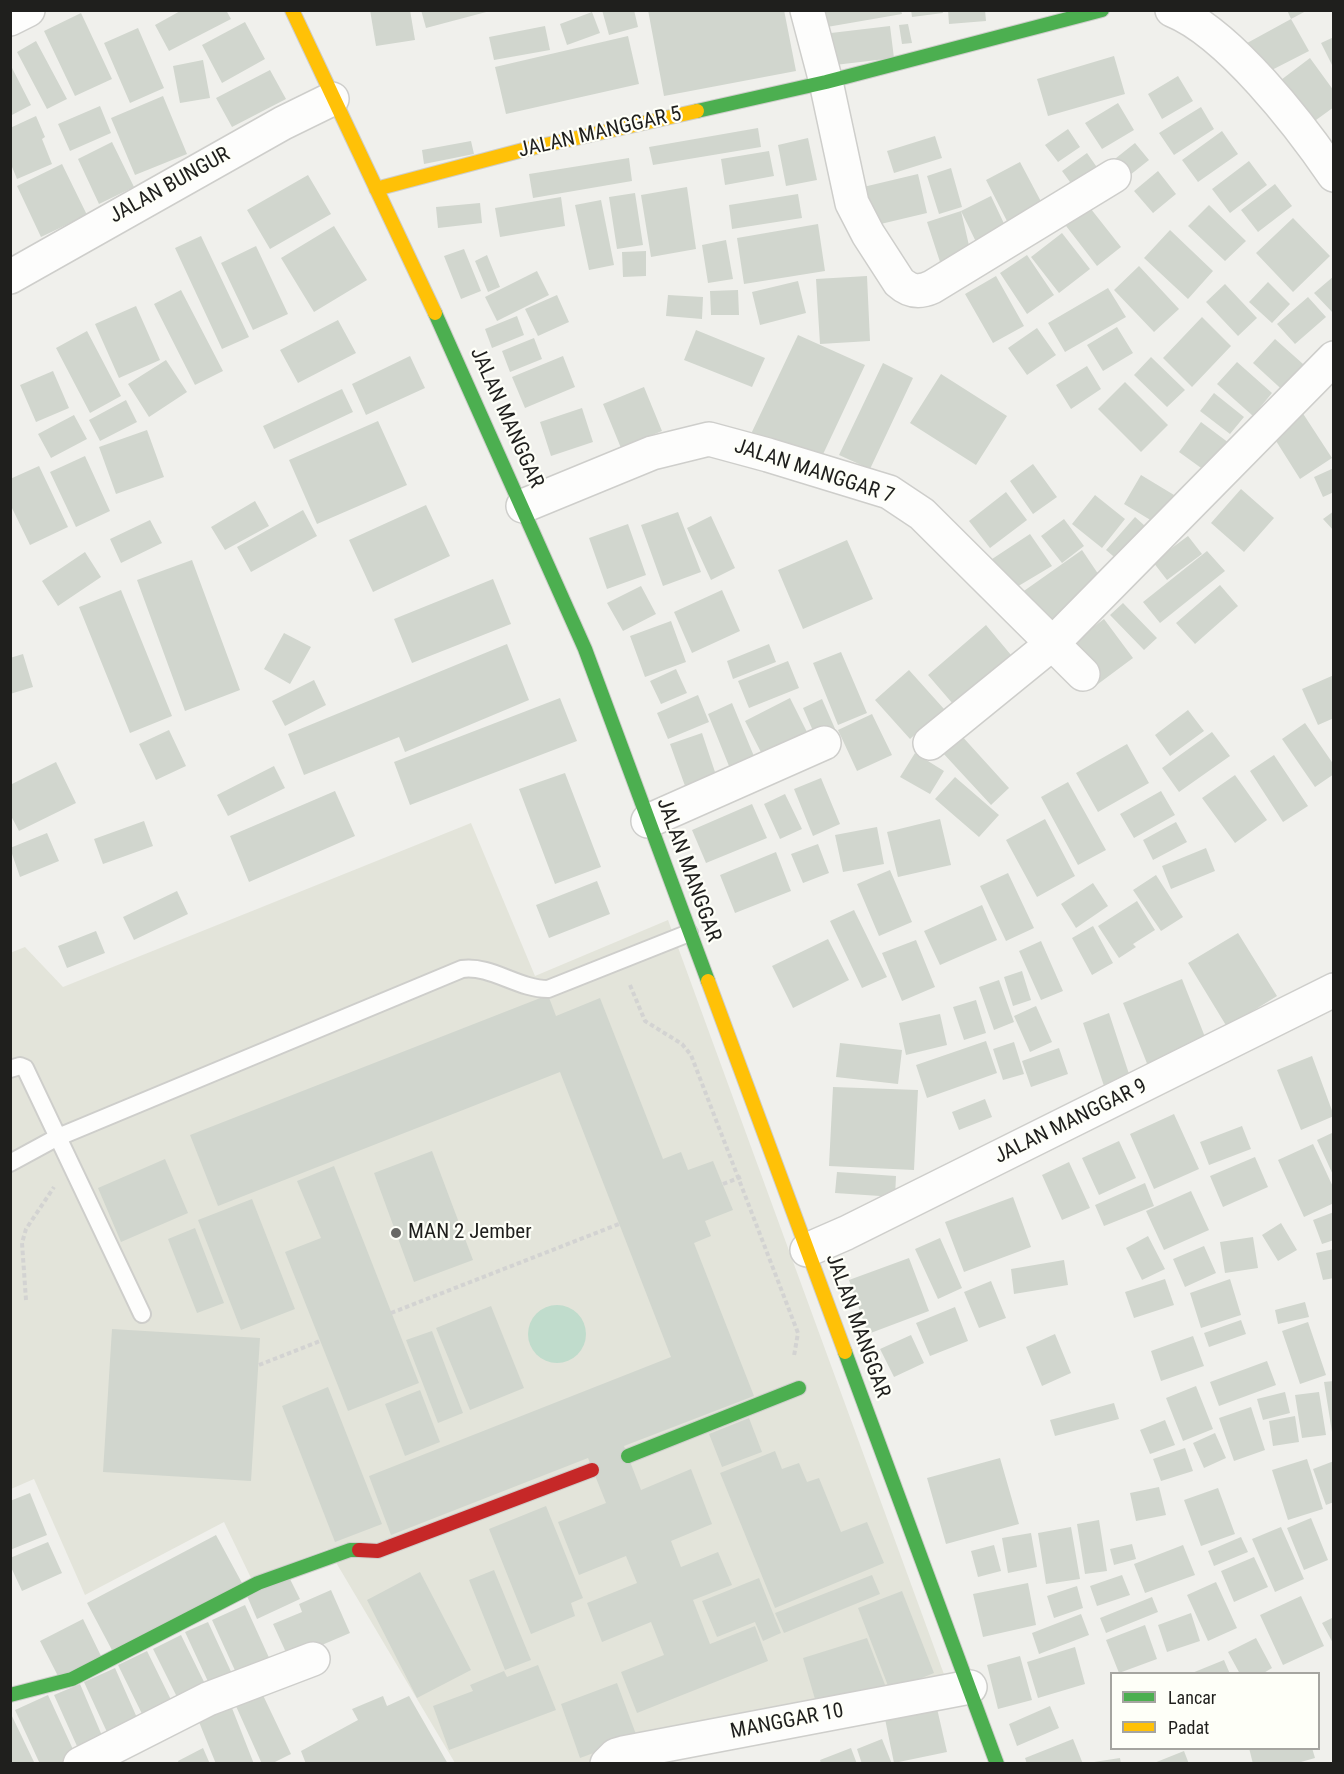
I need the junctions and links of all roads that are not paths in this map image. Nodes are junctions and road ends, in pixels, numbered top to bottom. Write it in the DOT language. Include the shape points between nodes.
graph roads {
  1 [pos="28,10"];
  2 [pos="292,10"];
  3 [pos="807,10"];
  4 [pos="1102,10"];
  5 [pos="1172,10"];
  6 [pos="10,19"];
  7 [pos="826,82"];
  8 [pos="332,99"];
  9 [pos="1114,176"];
  10 [pos="1334,176"];
  11 [pos="376,189"];
  12 [pos="10,277"];
  13 [pos="1334,358"];
  14 [pos="524,506"];
  15 [pos="1053,644"];
  16 [pos="1083,674"];
  17 [pos="824,743"];
  18 [pos="930,743"];
  19 [pos="648,821"];
  20 [pos="689,933"];
  21 [pos="1334,990"];
  22 [pos="10,1069"];
  23 [pos="56,1138"];
  24 [pos="10,1163"];
  25 [pos="807,1250"];
  26 [pos="142,1314"];
  27 [pos="799,1388"];
  28 [pos="628,1456"];
  29 [pos="592,1470"];
  30 [pos="313,1659"];
  31 [pos="970,1687"];
  32 [pos="10,1695"];
  33 [pos="96,1760"];
  34 [pos="607,1764"];
  35 [pos="997,1764"];
  1 -- 6 [label="street"];
  2 -- 8 [label="main road, JALAN MANGGAR"];
  3 -- 7 [label="street"];
  4 -- 7 [label="main road, JALAN MANGGAR 5"];
  5 -- 10 [label="street" via="1220,41 1301,127"];
  7 -- 9 [label="street" via="852,203 899,282 914,291 932,287"];
  7 -- 11 [label="main road, JALAN MANGGAR 5" via="523,150"];
  8 -- 11 [label="main road, JALAN MANGGAR"];
  8 -- 12 [label="street, JALAN BUNGUR"];
  11 -- 14 [label="main road, JALAN MANGGAR"];
  13 -- 15 [label="street"];
  14 -- 15 [label="street, JALAN MANGGAR 7" via="652,453 709,440 889,492 922,514"];
  14 -- 19 [label="main road, JALAN MANGGAR" via="585,649"];
  15 -- 16 [label="street, JALAN MANGGAR 7"];
  15 -- 18 [label="street"];
  17 -- 19 [label="street"];
  19 -- 20 [label="main road, JALAN MANGGAR"];
  20 -- 23 [label="lane" via="548,989 533,988 473,968 462,969"];
  20 -- 25 [label="main road, JALAN MANGGAR"];
  21 -- 25 [label="street, JALAN MANGGAR 9"];
  22 -- 23 [label="lane" via="25,1068"];
  23 -- 24 [label="lane"];
  23 -- 26 [label="lane"];
  25 -- 31 [label="main road, JALAN MANGGAR"];
  27 -- 28 [label="main road"];
  29 -- 32 [label="main road" via="378,1551 350,1550 258,1583 72,1679"];
  30 -- 33 [label="street" via="208,1700"];
  31 -- 34 [label="street, MANGGAR 10" via="623,1753"];
  31 -- 35 [label="main road, JALAN MANGGAR"];
}
